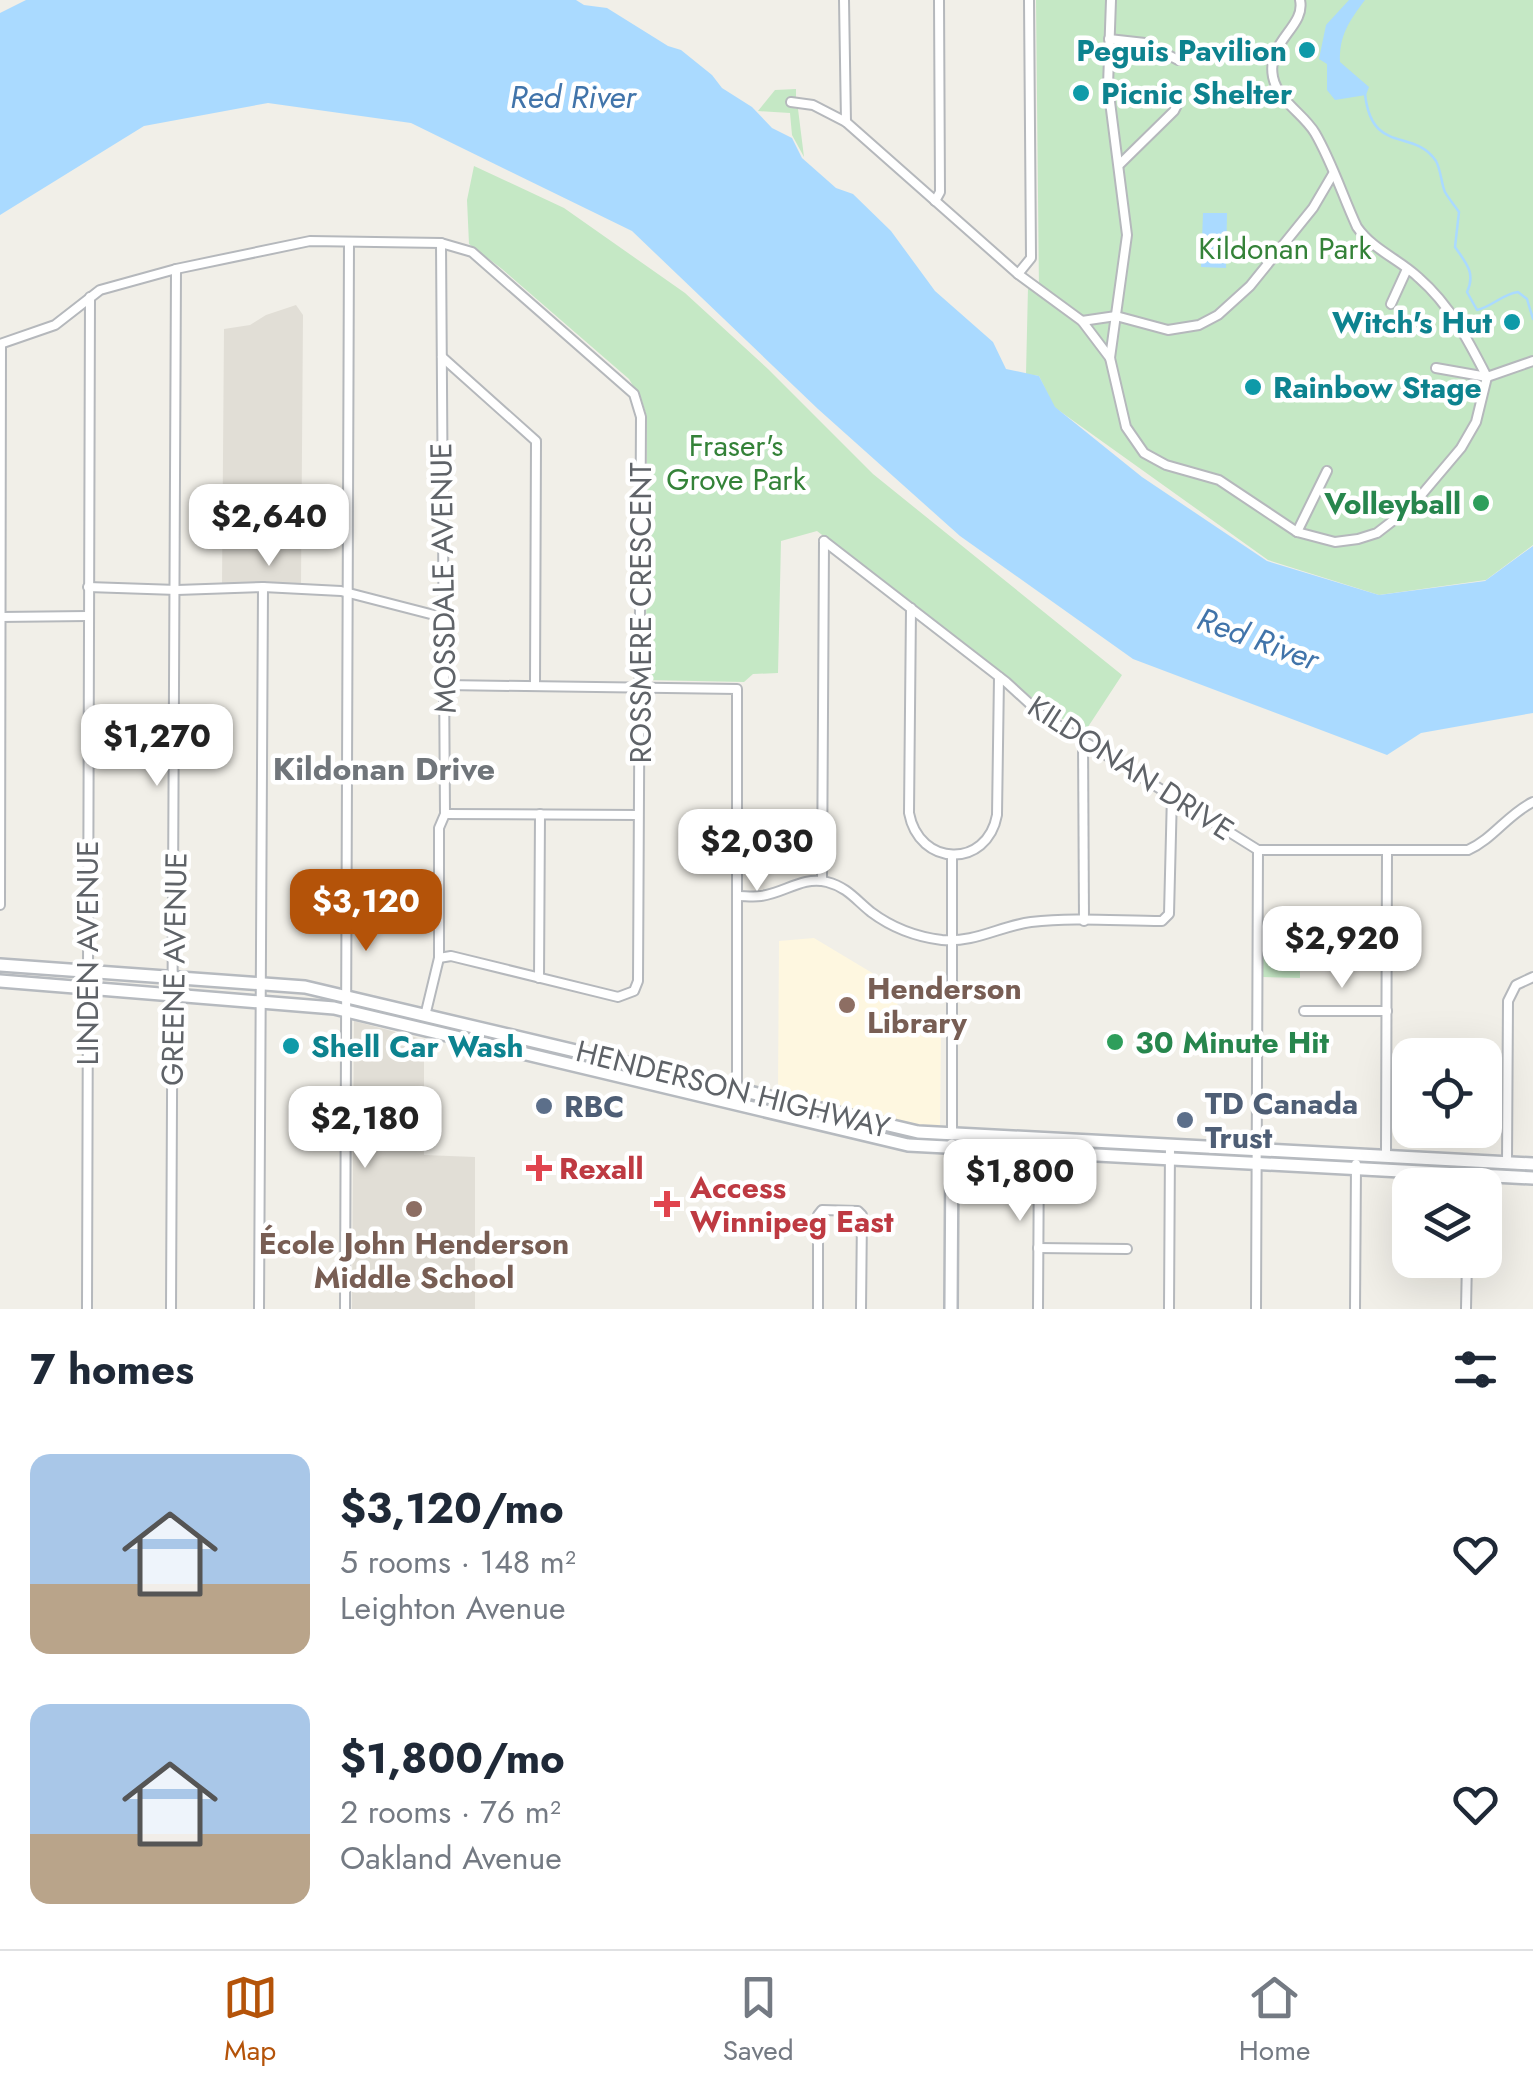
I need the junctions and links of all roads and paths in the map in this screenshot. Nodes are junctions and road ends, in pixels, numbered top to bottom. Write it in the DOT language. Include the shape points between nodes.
graph roads {
  1 [pos="844,0"];
  2 [pos="939,0"];
  3 [pos="1030,0"];
  4 [pos="1111,0"];
  5 [pos="1300,0"];
  6 [pos="1109,39"];
  7 [pos="1178,60"];
  8 [pos="791,102"];
  9 [pos="1178,103"];
  10 [pos="846,122"];
  11 [pos="1120,164"];
  12 [pos="1333,174"];
  13 [pos="936,202"];
  14 [pos="348,242"];
  15 [pos="442,243"];
  16 [pos="176,269"];
  17 [pos="1407,269"];
  18 [pos="1018,274"];
  19 [pos="90,297"];
  20 [pos="1391,304"];
  21 [pos="1116,316"];
  22 [pos="1082,321"];
  23 [pos="0,344"];
  24 [pos="442,357"];
  25 [pos="1110,358"];
  26 [pos="1533,361"];
  27 [pos="1436,368"];
  28 [pos="1487,376"];
  29 [pos="1326,471"];
  30 [pos="1296,532"];
  31 [pos="88,587"];
  32 [pos="263,587"];
  33 [pos="177,590"];
  34 [pos="349,593"];
  35 [pos="911,608"];
  36 [pos="88,616"];
  37 [pos="1,617"];
  38 [pos="442,617"];
  39 [pos="998,677"];
  40 [pos="445,684"];
  41 [pos="535,686"];
  42 [pos="640,686"];
  43 [pos="1083,740"];
  44 [pos="1172,794"];
  45 [pos="1533,802"];
  46 [pos="445,814"];
  47 [pos="540,814"];
  48 [pos="638,815"];
  49 [pos="1258,850"];
  50 [pos="1388,851"];
  51 [pos="952,855"];
  52 [pos="822,881"];
  53 [pos="738,896"];
  54 [pos="0,906"];
  55 [pos="1084,921"];
  56 [pos="953,940"];
  57 [pos="439,958"];
  58 [pos="0,965"];
  59 [pos="87,972"];
  60 [pos="1533,977"];
  61 [pos="174,978"];
  62 [pos="539,978"];
  63 [pos="0,981"];
  64 [pos="259,985"];
  65 [pos="87,987"];
  66 [pos="174,994"];
  67 [pos="347,995"];
  68 [pos="260,1000"];
  69 [pos="1304,1010"];
  70 [pos="1387,1010"];
  71 [pos="347,1011"];
  72 [pos="426,1015"];
  73 [pos="416,1028"];
  74 [pos="498,1032"];
  75 [pos="495,1046"];
  76 [pos="583,1052"];
  77 [pos="580,1067"];
  78 [pos="736,1089"];
  79 [pos="737,1104"];
  80 [pos="856,1118"];
  81 [pos="846,1131"];
  82 [pos="952,1136"];
  83 [pos="1038,1140"];
  84 [pos="1170,1146"];
  85 [pos="952,1150"];
  86 [pos="1256,1150"];
  87 [pos="1038,1154"];
  88 [pos="1356,1154"];
  89 [pos="1386,1156"];
  90 [pos="1170,1160"];
  91 [pos="1467,1160"];
  92 [pos="1507,1163"];
  93 [pos="1533,1164"];
  94 [pos="1256,1165"];
  95 [pos="1467,1168"];
  96 [pos="1356,1169"];
  97 [pos="1385,1170"];
  98 [pos="1392,1171"];
  99 [pos="1533,1178"];
  100 [pos="1502,1179"];
  101 [pos="1038,1248"];
  102 [pos="1126,1249"];
  103 [pos="1467,1278"];
  104 [pos="87,1309"];
  105 [pos="171,1309"];
  106 [pos="259,1309"];
  107 [pos="346,1309"];
  108 [pos="818,1309"];
  109 [pos="861,1309"];
  110 [pos="950,1309"];
  111 [pos="1038,1309"];
  112 [pos="1169,1309"];
  113 [pos="1256,1309"];
  114 [pos="1355,1309"];
  115 [pos="1466,1309"];
  1 -- 10 [label="street"];
  2 -- 13 [label="street"];
  3 -- 18 [label="street" via="1032,258"];
  4 -- 6 [label="street"];
  5 -- 12 [label="street" via="1300,20 1287,30 1274,58 1274,80 1316,135"];
  6 -- 7 [label="street" via="1145,44"];
  6 -- 11 [label="street" via="1108,86"];
  8 -- 10 [label="street"];
  9 -- 11 [label="street"];
  10 -- 13 [label="street"];
  11 -- 21 [label="street" via="1126,242"];
  12 -- 17 [label="street" via="1366,239"];
  12 -- 21 [label="street" via="1250,286 1218,315 1168,330"];
  13 -- 18 [label="street"];
  14 -- 15 [label="street"];
  14 -- 16 [label="street" via="310,241"];
  14 -- 34 [label="street"];
  15 -- 24 [label="street, MOSSDALE AVENUE"];
  15 -- 42 [label="street, ROSSMERE CRESCENT" via="472,252 634,394 641,417"];
  16 -- 19 [label="street"];
  16 -- 33 [label="street, GREENE AVENUE"];
  17 -- 20 [label="street"];
  17 -- 28 [label="street" via="1444,303"];
  18 -- 22 [label="street"];
  19 -- 23 [label="street" via="55,325"];
  19 -- 31 [label="street, LINDEN AVENUE"];
  21 -- 22 [label="street"];
  21 -- 25 [label="street"];
  22 -- 25 [label="street"];
  23 -- 37 [label="street"];
  24 -- 38 [label="street, MOSSDALE AVENUE"];
  24 -- 41 [label="street" via="536,440"];
  25 -- 30 [label="street" via="1126,428 1144,453 1219,480"];
  26 -- 28 [label="street"];
  27 -- 28 [label="street"];
  28 -- 30 [label="street" via="1476,422 1461,448 1394,522 1377,534 1335,542"];
  29 -- 30 [label="street"];
  31 -- 33 [label="street"];
  31 -- 36 [label="street, LINDEN AVENUE"];
  32 -- 33 [label="street"];
  32 -- 34 [label="street"];
  32 -- 64 [label="street"];
  33 -- 61 [label="street, GREENE AVENUE"];
  34 -- 38 [label="street"];
  34 -- 67 [label="street"];
  35 -- 39 [label="street, KILDONAN DRIVE"];
  35 -- 51 [label="street" via="910,820 924,844"];
  35 -- 52 [label="street, KILDONAN DRIVE" via="824,541"];
  36 -- 37 [label="street"];
  36 -- 59 [label="street, LINDEN AVENUE"];
  37 -- 54 [label="street"];
  38 -- 40 [label="street, MOSSDALE AVENUE"];
  39 -- 43 [label="street, KILDONAN DRIVE"];
  39 -- 51 [label="street" via="995,823 978,846"];
  40 -- 41 [label="street"];
  40 -- 46 [label="street, MOSSDALE AVENUE"];
  41 -- 42 [label="street"];
  42 -- 48 [label="street, ROSSMERE CRESCENT"];
  42 -- 53 [label="street" via="737,688"];
  43 -- 44 [label="street, KILDONAN DRIVE"];
  43 -- 55 [label="street"];
  44 -- 49 [label="street, KILDONAN DRIVE"];
  44 -- 55 [label="street" via="1167,919"];
  45 -- 50 [label="street, KILDONAN DRIVE" via="1468,850"];
  46 -- 47 [label="street"];
  46 -- 57 [label="street, MOSSDALE AVENUE" via="439,828"];
  47 -- 48 [label="street"];
  47 -- 62 [label="street"];
  48 -- 62 [label="street, ROSSMERE CRESCENT" via="634,990 618,997"];
  49 -- 50 [label="street, KILDONAN DRIVE"];
  49 -- 86 [label="street"];
  50 -- 70 [label="street"];
  51 -- 56 [label="street"];
  52 -- 53 [label="street"];
  52 -- 56 [label="street" via="849,891 894,926"];
  53 -- 78 [label="street"];
  55 -- 56 [label="street" via="1027,922"];
  56 -- 82 [label="street"];
  57 -- 62 [label="street, ROSSMERE CRESCENT"];
  57 -- 72 [label="street, MOSSDALE AVENUE"];
  58 -- 59 [label="main road, HENDERSON HIGHWAY"];
  59 -- 61 [label="main road, HENDERSON HIGHWAY"];
  59 -- 65 [label="street, LINDEN AVENUE"];
  60 -- 92 [label="street" via="1516,985 1508,1001"];
  61 -- 64 [label="main road, HENDERSON HIGHWAY"];
  61 -- 66 [label="street, GREENE AVENUE"];
  63 -- 65 [label="main road, HENDERSON HIGHWAY"];
  64 -- 67 [label="main road, HENDERSON HIGHWAY"];
  64 -- 68 [label="street"];
  65 -- 66 [label="main road, HENDERSON HIGHWAY"];
  65 -- 104 [label="street, LINDEN AVENUE"];
  66 -- 68 [label="main road, HENDERSON HIGHWAY"];
  66 -- 105 [label="street, GREENE AVENUE"];
  67 -- 71 [label="street"];
  67 -- 72 [label="main road, HENDERSON HIGHWAY"];
  68 -- 71 [label="main road, HENDERSON HIGHWAY"];
  68 -- 106 [label="street"];
  69 -- 70 [label="street"];
  70 -- 89 [label="street"];
  71 -- 73 [label="main road, HENDERSON HIGHWAY"];
  71 -- 107 [label="street"];
  72 -- 73 [label="street, MOSSDALE AVENUE"];
  72 -- 74 [label="main road, HENDERSON HIGHWAY"];
  73 -- 75 [label="main road, HENDERSON HIGHWAY"];
  74 -- 75 [label="main road"];
  74 -- 76 [label="main road, HENDERSON HIGHWAY"];
  75 -- 77 [label="main road, HENDERSON HIGHWAY"];
  76 -- 77 [label="main road"];
  76 -- 78 [label="main road, HENDERSON HIGHWAY"];
  77 -- 79 [label="main road, HENDERSON HIGHWAY"];
  78 -- 79 [label="street"];
  78 -- 80 [label="main road, HENDERSON HIGHWAY"];
  79 -- 81 [label="main road, HENDERSON HIGHWAY"];
  80 -- 81 [label="main road"];
  80 -- 82 [label="main road, HENDERSON HIGHWAY"];
  81 -- 85 [label="main road, HENDERSON HIGHWAY"];
  82 -- 83 [label="main road, HENDERSON HIGHWAY"];
  82 -- 85 [label="main road"];
  83 -- 84 [label="main road, HENDERSON HIGHWAY"];
  83 -- 87 [label="street"];
  84 -- 86 [label="main road, HENDERSON HIGHWAY"];
  84 -- 90 [label="street"];
  85 -- 87 [label="main road, HENDERSON HIGHWAY"];
  85 -- 110 [label="main road"];
  86 -- 88 [label="main road, HENDERSON HIGHWAY"];
  86 -- 94 [label="street"];
  87 -- 90 [label="main road, HENDERSON HIGHWAY"];
  87 -- 101 [label="street"];
  88 -- 89 [label="main road, HENDERSON HIGHWAY"];
  88 -- 96 [label="street"];
  89 -- 91 [label="main road, HENDERSON HIGHWAY"];
  89 -- 97 [label="street"];
  90 -- 94 [label="main road, HENDERSON HIGHWAY"];
  90 -- 112 [label="street"];
  91 -- 92 [label="main road, HENDERSON HIGHWAY"];
  91 -- 95 [label="street"];
  92 -- 93 [label="main road, HENDERSON HIGHWAY"];
  94 -- 96 [label="main road, HENDERSON HIGHWAY"];
  94 -- 113 [label="street"];
  96 -- 97 [label="main road, HENDERSON HIGHWAY"];
  96 -- 114 [label="street"];
  97 -- 98 [label="main road, HENDERSON HIGHWAY"];
  99 -- 100 [label="main road, HENDERSON HIGHWAY"];
  101 -- 102 [label="street"];
  101 -- 111 [label="street"];
  103 -- 115 [label="street"];
  108 -- 109 [label="street" via="822,1210 862,1215"];
}
